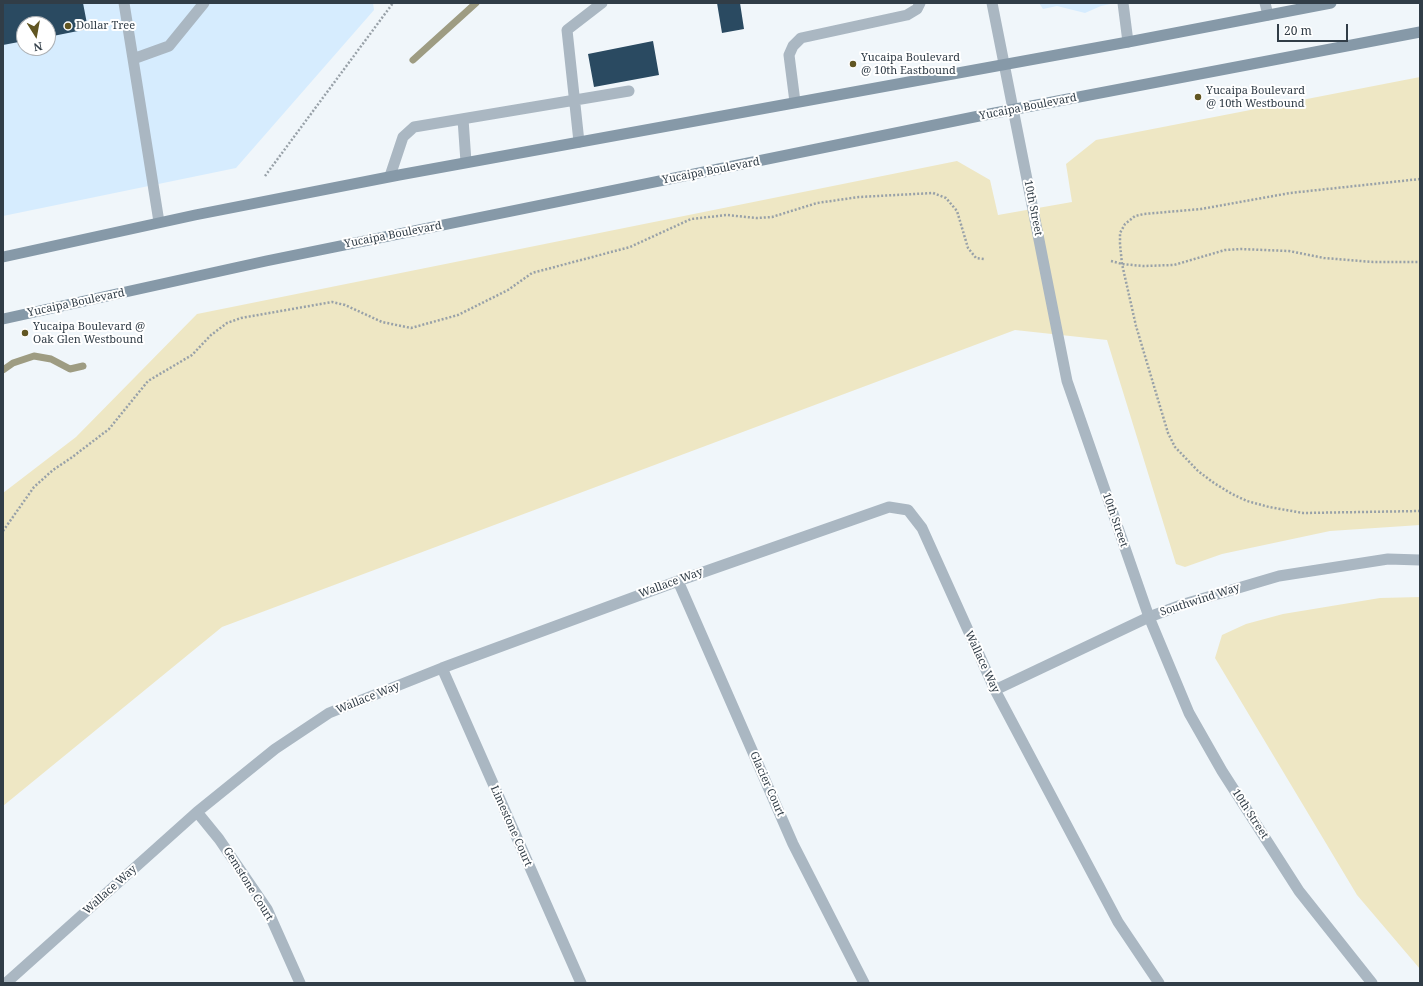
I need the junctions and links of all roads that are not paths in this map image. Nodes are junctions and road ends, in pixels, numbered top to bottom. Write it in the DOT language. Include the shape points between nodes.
graph roads {
  1 [pos="124,3"];
  2 [pos="204,3"];
  3 [pos="602,3"];
  4 [pos="920,3"];
  5 [pos="992,3"];
  6 [pos="1123,3"];
  7 [pos="1265,3"];
  8 [pos="1330,3"];
  9 [pos="1268,15"];
  10 [pos="1420,32"];
  11 [pos="1128,42"];
  12 [pos="133,59"];
  13 [pos="1004,64"];
  14 [pos="629,91"];
  15 [pos="575,101"];
  16 [pos="795,102"];
  17 [pos="1013,110"];
  18 [pos="462,119"];
  19 [pos="579,142"];
  20 [pos="466,162"];
  21 [pos="390,176"];
  22 [pos="159,222"];
  23 [pos="3,257"];
  24 [pos="3,319"];
  25 [pos="1420,560"];
  26 [pos="678,581"];
  27 [pos="1149,617"];
  28 [pos="442,668"];
  29 [pos="995,690"];
  30 [pos="197,812"];
  31 [pos="6,983"];
  32 [pos="300,983"];
  33 [pos="581,983"];
  34 [pos="864,983"];
  35 [pos="1159,983"];
  36 [pos="1372,983"];
  1 -- 12 [label="street"];
  2 -- 12 [label="street" via="169,46"];
  3 -- 15 [label="street" via="567,30"];
  4 -- 16 [label="street" via="917,9 907,15 802,38 793,46 789,55"];
  5 -- 13 [label="street, 10th Street"];
  6 -- 11 [label="street"];
  7 -- 9 [label="street"];
  8 -- 9 [label="main road"];
  9 -- 11 [label="main road"];
  10 -- 17 [label="main road, Yucaipa Boulevard"];
  11 -- 13 [label="main road"];
  12 -- 22 [label="street"];
  13 -- 16 [label="main road"];
  13 -- 17 [label="street, 10th Street"];
  14 -- 15 [label="street"];
  15 -- 18 [label="street"];
  15 -- 19 [label="street"];
  16 -- 19 [label="main road"];
  17 -- 24 [label="main road, Yucaipa Boulevard" via="266,261"];
  17 -- 27 [label="street, 10th Street" via="1067,381"];
  18 -- 20 [label="street"];
  18 -- 21 [label="street" via="414,127 402,137"];
  19 -- 20 [label="main road"];
  20 -- 21 [label="main road"];
  21 -- 22 [label="main road"];
  22 -- 23 [label="main road"];
  25 -- 27 [label="street, Southwind Way" via="1388,559 1280,576"];
  26 -- 28 [label="street, Wallace Way"];
  26 -- 29 [label="street, Wallace Way" via="889,506 908,510 922,528"];
  26 -- 34 [label="street, Glacier Court" via="793,844"];
  27 -- 29 [label="street, Southwind Way"];
  27 -- 36 [label="street, 10th Street" via="1189,713 1222,771 1300,891"];
  28 -- 30 [label="street, Wallace Way" via="329,713 275,749"];
  28 -- 33 [label="street, Limestone Court"];
  29 -- 35 [label="street, Wallace Way" via="1118,922"];
  30 -- 31 [label="street, Wallace Way"];
  30 -- 32 [label="street, Gemstone Court" via="220,839 267,909"];
}
